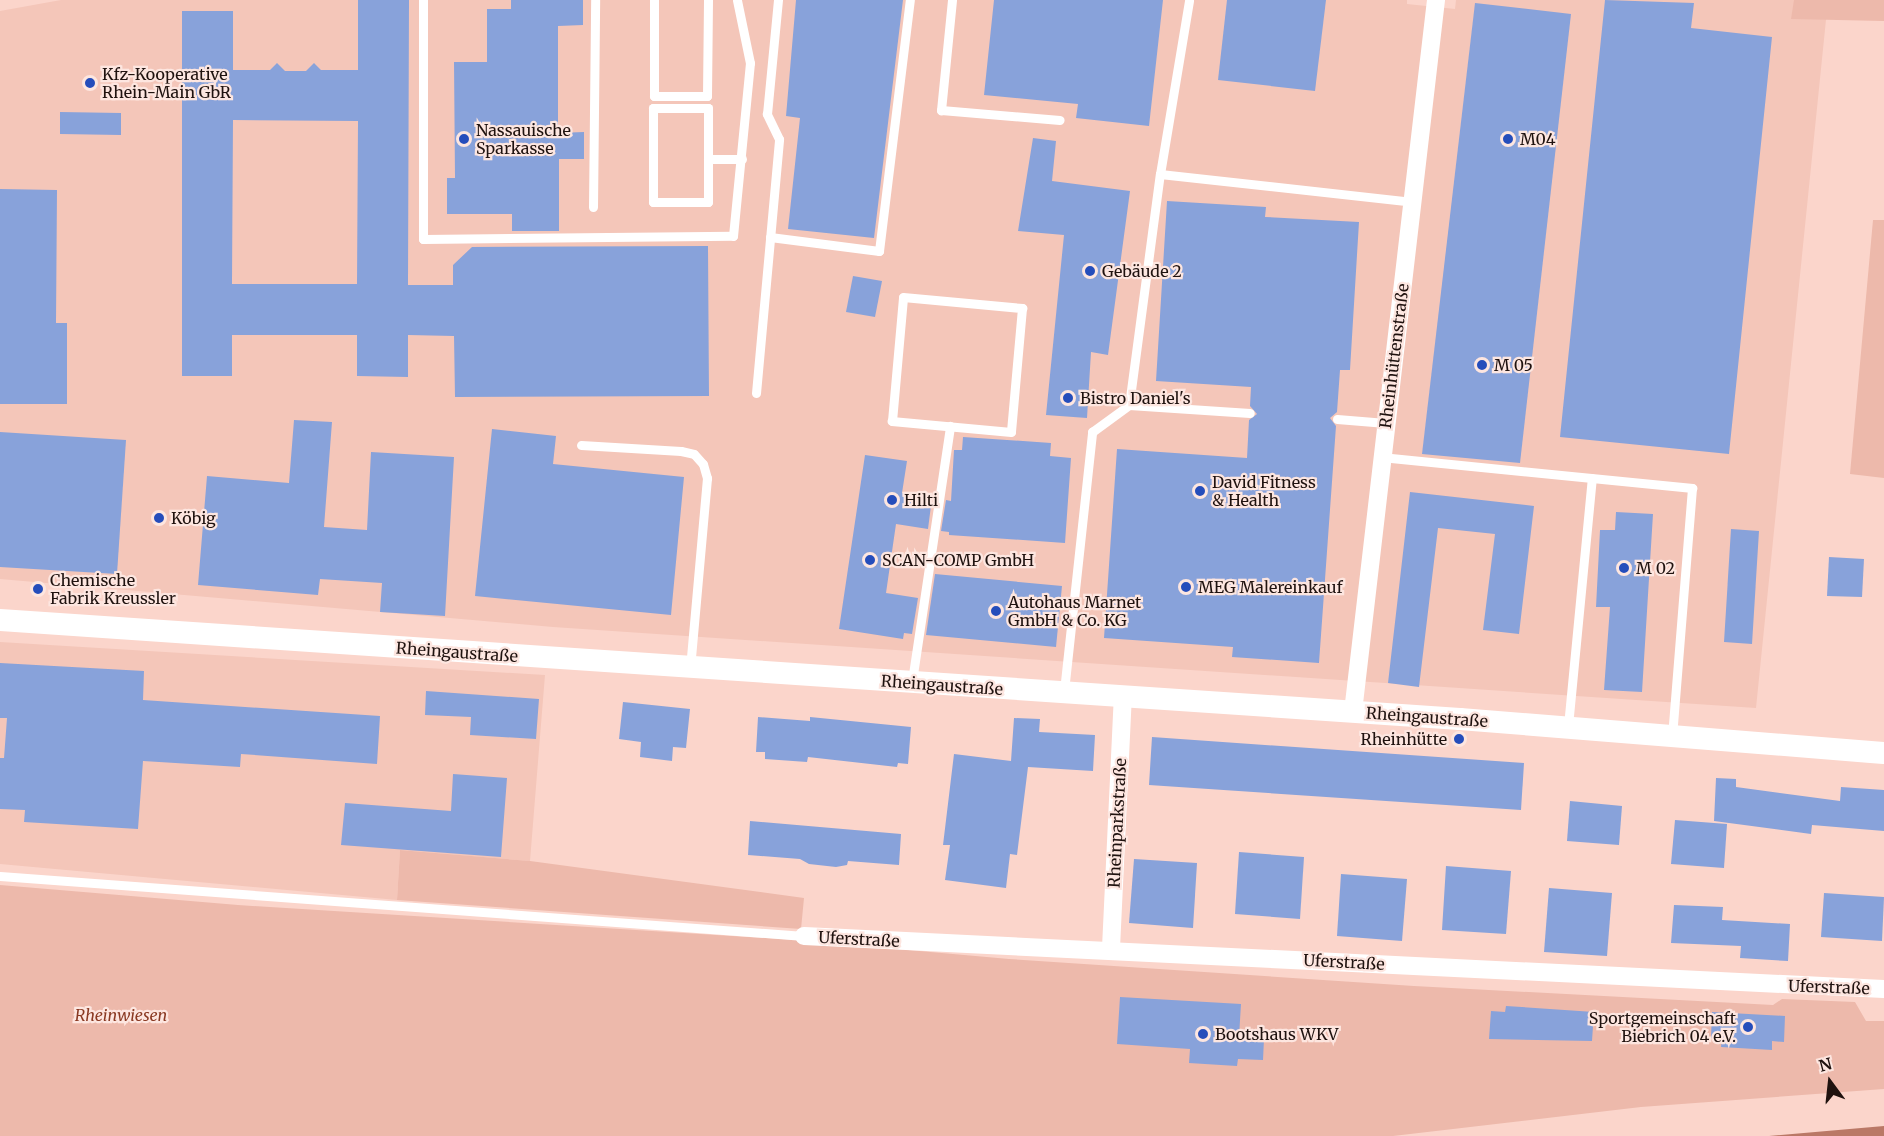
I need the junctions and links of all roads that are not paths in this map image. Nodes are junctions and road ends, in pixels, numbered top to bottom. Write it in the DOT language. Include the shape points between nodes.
graph roads {
  1 [pos="423,0"];
  2 [pos="596,0"];
  3 [pos="654,0"];
  4 [pos="708,0"];
  5 [pos="736,0"];
  6 [pos="778,0"];
  7 [pos="910,0"];
  8 [pos="952,0"];
  9 [pos="1189,0"];
  10 [pos="1436,0"];
  11 [pos="1060,120"];
  12 [pos="708,159"];
  13 [pos="742,159"];
  14 [pos="1160,174"];
  15 [pos="1412,202"];
  16 [pos="593,207"];
  17 [pos="770,237"];
  18 [pos="756,393"];
  19 [pos="1129,405"];
  20 [pos="1250,413"];
  21 [pos="1336,419"];
  22 [pos="1386,423"];
  23 [pos="950,426"];
  24 [pos="581,445"];
  25 [pos="1382,457"];
  26 [pos="1592,478"];
  27 [pos="0,620"];
  28 [pos="690,668"];
  29 [pos="912,683"];
  30 [pos="1064,693"];
  31 [pos="1123,698"];
  32 [pos="1353,712"];
  33 [pos="1568,729"];
  34 [pos="1672,737"];
  35 [pos="1884,753"];
  36 [pos="0,876"];
  37 [pos="804,936"];
  38 [pos="1111,948"];
  39 [pos="1884,989"];
  1 -- 13 [label="lane" via="423,240 734,236"];
  2 -- 16 [label="lane"];
  3 -- 4 [label="lane" via="654,96 707,96"];
  5 -- 13 [label="lane" via="750,63"];
  6 -- 17 [label="lane" via="767,114 779,139"];
  7 -- 17 [label="lane" via="879,251"];
  8 -- 11 [label="lane" via="941,110"];
  9 -- 14 [label="lane"];
  10 -- 15 [label="street, Rheinhüttenstraße"];
  12 -- 12 [label="lane" via="708,108 653,108 653,202 708,202"];
  12 -- 13 [label="lane"];
  14 -- 15 [label="lane"];
  14 -- 19 [label="lane"];
  15 -- 22 [label="street, Rheinhüttenstraße"];
  17 -- 18 [label="lane"];
  19 -- 20 [label="lane"];
  19 -- 30 [label="lane" via="1092,432"];
  21 -- 22 [label="lane"];
  22 -- 25 [label="street, Rheinhüttenstraße"];
  23 -- 23 [label="lane" via="892,421 903,297 1022,308 1011,432"];
  23 -- 29 [label="lane"];
  24 -- 28 [label="lane" via="681,451 694,454 703,464 707,478"];
  25 -- 26 [label="lane"];
  25 -- 32 [label="street, Rheinhüttenstraße"];
  26 -- 33 [label="lane"];
  26 -- 34 [label="lane" via="1692,488"];
  27 -- 28 [label="street, Rheingaustraße"];
  28 -- 29 [label="street, Rheingaustraße"];
  29 -- 30 [label="street, Rheingaustraße"];
  30 -- 31 [label="street, Rheingaustraße"];
  31 -- 32 [label="street, Rheingaustraße"];
  31 -- 38 [label="street, Rheinparkstraße"];
  32 -- 33 [label="street, Rheingaustraße"];
  33 -- 34 [label="street, Rheingaustraße"];
  34 -- 35 [label="street, Rheingaustraße"];
  36 -- 37 [label="lane"];
  37 -- 38 [label="street, Uferstraße" via="991,947"];
  38 -- 39 [label="street, Uferstraße"];
}
